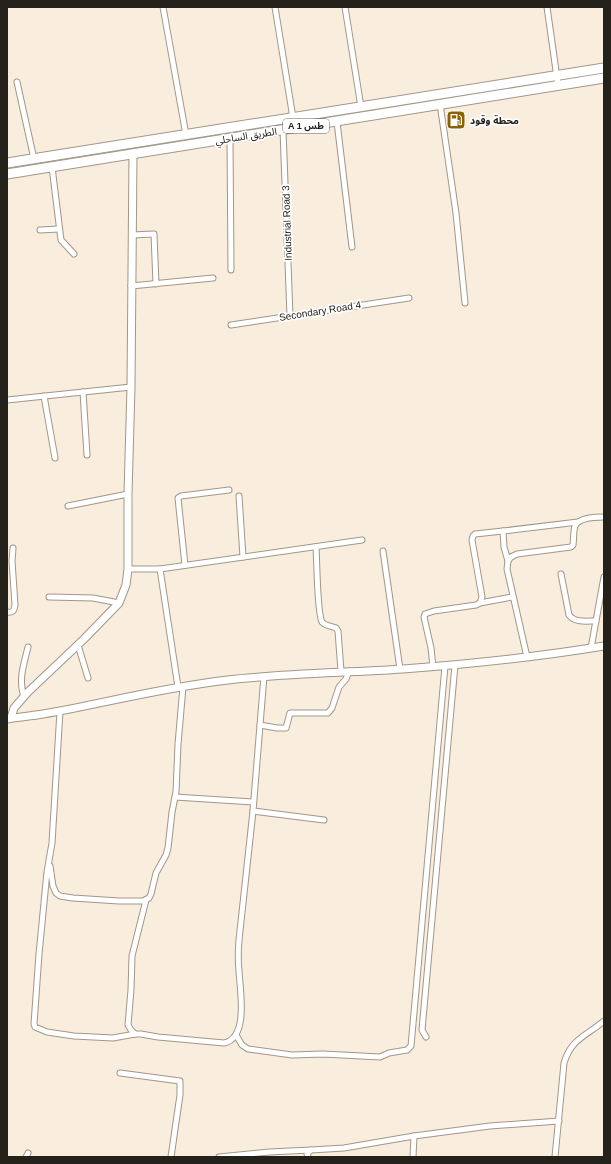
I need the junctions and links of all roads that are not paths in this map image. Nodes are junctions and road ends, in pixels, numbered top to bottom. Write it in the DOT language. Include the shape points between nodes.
graph roads {
  1 [pos="163,7"];
  2 [pos="275,7"];
  3 [pos="345,7"];
  4 [pos="547,7"];
  5 [pos="604,68"];
  6 [pos="604,78"];
  7 [pos="557,81"];
  8 [pos="17,82"];
  9 [pos="440,104"];
  10 [pos="361,107"];
  11 [pos="293,118"];
  12 [pos="336,122"];
  13 [pos="283,130"];
  14 [pos="186,135"];
  15 [pos="230,138"];
  16 [pos="132,154"];
  17 [pos="34,159"];
  18 [pos="7,163"];
  19 [pos="52,167"];
  20 [pos="7,174"];
  21 [pos="59,229"];
  22 [pos="40,230"];
  23 [pos="132,235"];
  24 [pos="352,247"];
  25 [pos="74,254"];
  26 [pos="231,270"];
  27 [pos="213,278"];
  28 [pos="156,284"];
  29 [pos="132,286"];
  30 [pos="409,298"];
  31 [pos="465,303"];
  32 [pos="290,316"];
  33 [pos="231,325"];
  34 [pos="131,387"];
  35 [pos="82,392"];
  36 [pos="44,396"];
  37 [pos="7,400"];
  38 [pos="87,455"];
  39 [pos="55,458"];
  40 [pos="229,490"];
  41 [pos="128,494"];
  42 [pos="238,496"];
  43 [pos="68,506"];
  44 [pos="604,517"];
  45 [pos="578,522"];
  46 [pos="503,532"];
  47 [pos="362,540"];
  48 [pos="316,547"];
  49 [pos="13,548"];
  50 [pos="383,551"];
  51 [pos="243,557"];
  52 [pos="508,561"];
  53 [pos="185,565"];
  54 [pos="128,569"];
  55 [pos="160,569"];
  56 [pos="561,574"];
  57 [pos="604,577"];
  58 [pos="49,597"];
  59 [pos="512,597"];
  60 [pos="119,603"];
  61 [pos="480,603"];
  62 [pos="7,612"];
  63 [pos="596,621"];
  64 [pos="78,645"];
  65 [pos="604,646"];
  66 [pos="28,647"];
  67 [pos="591,648"];
  68 [pos="527,657"];
  69 [pos="455,665"];
  70 [pos="445,666"];
  71 [pos="433,667"];
  72 [pos="400,669"];
  73 [pos="341,671"];
  74 [pos="349,671"];
  75 [pos="264,676"];
  76 [pos="88,678"];
  77 [pos="180,687"];
  78 [pos="24,696"];
  79 [pos="60,711"];
  80 [pos="9,719"];
  81 [pos="260,725"];
  82 [pos="175,797"];
  83 [pos="253,802"];
  84 [pos="253,811"];
  85 [pos="324,820"];
  86 [pos="49,861"];
  87 [pos="146,900"];
  88 [pos="604,1022"];
  89 [pos="135,1034"];
  90 [pos="236,1035"];
  91 [pos="426,1037"];
  92 [pos="120,1073"];
  93 [pos="558,1121"];
  94 [pos="414,1136"];
  95 [pos="311,1150"];
  96 [pos="171,1157"];
  97 [pos="219,1157"];
  98 [pos="308,1157"];
  99 [pos="413,1157"];
  100 [pos="555,1157"];
  1 -- 14 [label="street"];
  2 -- 11 [label="street"];
  3 -- 10 [label="street"];
  4 -- 7 [label="street"];
  5 -- 7 [label="highway, الطريق الساحلي / A 1 طس"];
  6 -- 7 [label="highway, الطريق الساحلي / A 1 طس"];
  7 -- 9 [label="highway, الطريق الساحلي / A 1 طس"];
  7 -- 10 [label="highway, الطريق الساحلي / A 1 طس"];
  8 -- 17 [label="street"];
  9 -- 12 [label="highway, الطريق الساحلي / A 1 طس"];
  9 -- 31 [label="street" via="456,213"];
  10 -- 11 [label="highway, الطريق الساحلي / A 1 طس"];
  11 -- 14 [label="highway, الطريق الساحلي / A 1 طس"];
  12 -- 13 [label="highway, الطريق الساحلي / A 1 طس"];
  12 -- 24 [label="street"];
  13 -- 15 [label="highway, الطريق الساحلي / A 1 طس"];
  13 -- 32 [label="street, Industrial Road 3"];
  14 -- 17 [label="highway, الطريق الساحلي / A 1 طس"];
  15 -- 16 [label="highway, الطريق الساحلي / A 1 طس"];
  15 -- 26 [label="street"];
  16 -- 19 [label="highway, الطريق الساحلي / A 1 طس"];
  16 -- 23 [label="street"];
  17 -- 18 [label="highway, الطريق الساحلي / A 1 طس"];
  19 -- 20 [label="highway, الطريق الساحلي / A 1 طس"];
  19 -- 21 [label="street"];
  21 -- 22 [label="street"];
  21 -- 25 [label="street" via="61,240"];
  23 -- 28 [label="street" via="154,234"];
  23 -- 29 [label="street"];
  27 -- 28 [label="street"];
  28 -- 29 [label="street"];
  29 -- 34 [label="street"];
  30 -- 32 [label="street, Secondary Road 4"];
  32 -- 33 [label="street, Secondary Road 4"];
  34 -- 35 [label="street"];
  34 -- 41 [label="street"];
  35 -- 36 [label="street"];
  35 -- 38 [label="street"];
  36 -- 37 [label="street"];
  36 -- 39 [label="street"];
  40 -- 53 [label="street" via="178,498"];
  41 -- 43 [label="street"];
  41 -- 54 [label="street"];
  42 -- 51 [label="street"];
  44 -- 45 [label="street"];
  45 -- 46 [label="street"];
  45 -- 52 [label="street" via="575,526 574,545 571,547 518,554"];
  46 -- 52 [label="street"];
  46 -- 61 [label="street" via="473,536 482,597"];
  47 -- 48 [label="street"];
  48 -- 51 [label="street"];
  48 -- 73 [label="street" via="322,622 338,631"];
  49 -- 62 [label="street" via="15,605 14,610"];
  50 -- 72 [label="street"];
  51 -- 53 [label="street"];
  52 -- 59 [label="street" via="506,568"];
  53 -- 55 [label="street"];
  54 -- 55 [label="street"];
  54 -- 60 [label="street" via="126,585"];
  55 -- 77 [label="street"];
  56 -- 63 [label="street" via="569,615 572,619"];
  57 -- 63 [label="street"];
  58 -- 60 [label="street" via="93,598"];
  59 -- 61 [label="street"];
  59 -- 68 [label="street"];
  60 -- 64 [label="street"];
  61 -- 71 [label="street" via="425,614"];
  63 -- 67 [label="street"];
  64 -- 76 [label="street"];
  64 -- 78 [label="street"];
  65 -- 67 [label="street"];
  66 -- 78 [label="street" via="21,680"];
  67 -- 68 [label="street"];
  68 -- 69 [label="street"];
  69 -- 70 [label="street"];
  69 -- 91 [label="street" via="422,1030"];
  70 -- 71 [label="street"];
  70 -- 90 [label="street" via="411,1046 407,1050 380,1057 292,1055 248,1049"];
  71 -- 72 [label="street"];
  72 -- 74 [label="street"];
  73 -- 74 [label="street"];
  73 -- 75 [label="street"];
  74 -- 81 [label="street" via="328,713 290,713 286,728"];
  75 -- 77 [label="street"];
  75 -- 81 [label="street"];
  77 -- 79 [label="street"];
  77 -- 82 [label="street"];
  78 -- 80 [label="street"];
  79 -- 80 [label="street"];
  79 -- 86 [label="street"];
  81 -- 83 [label="street"];
  82 -- 83 [label="street"];
  82 -- 87 [label="street" via="166,854 158,868 151,894"];
  83 -- 84 [label="street"];
  84 -- 85 [label="street"];
  84 -- 90 [label="street" via="239,940 238,962 242,1001"];
  86 -- 87 [label="street" via="53,886 60,896 119,901"];
  86 -- 89 [label="street" via="35,991 35,1027 47,1032 74,1036 113,1038"];
  87 -- 89 [label="street" via="132,956 128,1025"];
  88 -- 93 [label="street" via="580,1038 566,1056"];
  89 -- 90 [label="street" via="224,1043"];
  92 -- 96 [label="street" via="180,1081"];
  93 -- 94 [label="street" via="490,1126"];
  93 -- 100 [label="street"];
  94 -- 95 [label="street" via="344,1148"];
  94 -- 99 [label="street"];
  95 -- 97 [label="street"];
  95 -- 98 [label="street" via="307,1154"];
}
